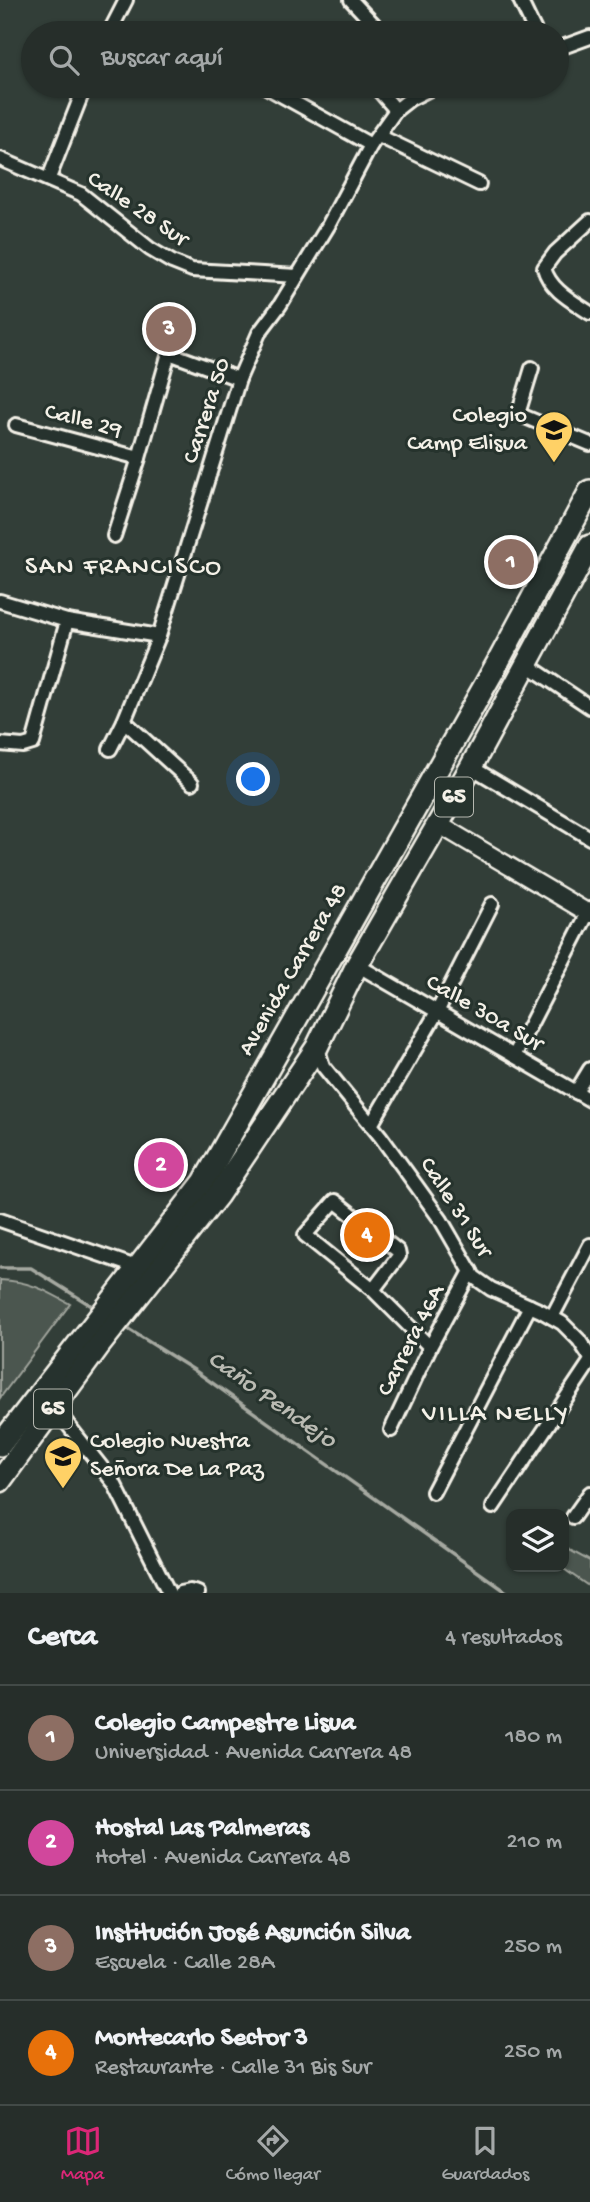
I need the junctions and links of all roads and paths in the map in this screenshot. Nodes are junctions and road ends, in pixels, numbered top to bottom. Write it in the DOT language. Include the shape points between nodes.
graph roads {
  1 [pos="126,0"];
  2 [pos="351,0"];
  3 [pos="520,0"];
  4 [pos="115,21"];
  5 [pos="371,21"];
  6 [pos="530,21"];
  7 [pos="590,37"];
  8 [pos="569,45"];
  9 [pos="80,98"];
  10 [pos="289,98"];
  11 [pos="386,98"];
  12 [pos="412,98"];
  13 [pos="396,110"];
  14 [pos="375,140"];
  15 [pos="0,159"];
  16 [pos="48,178"];
  17 [pos="479,184"];
  18 [pos="590,221"];
  19 [pos="298,276"];
  20 [pos="590,313"];
  21 [pos="532,368"];
  22 [pos="239,379"];
  23 [pos="16,425"];
  24 [pos="590,444"];
  25 [pos="139,458"];
  26 [pos="590,491"];
  27 [pos="114,536"];
  28 [pos="590,547"];
  29 [pos="0,601"];
  30 [pos="67,621"];
  31 [pos="159,636"];
  32 [pos="526,664"];
  33 [pos="590,707"];
  34 [pos="124,721"];
  35 [pos="0,744"];
  36 [pos="110,749"];
  37 [pos="471,767"];
  38 [pos="192,783"];
  39 [pos="438,824"];
  40 [pos="590,838"];
  41 [pos="492,904"];
  42 [pos="589,912"];
  43 [pos="357,965"];
  44 [pos="437,1012"];
  45 [pos="317,1047"];
  46 [pos="514,1056"];
  47 [pos="590,1069"];
  48 [pos="576,1092"];
  49 [pos="590,1100"];
  50 [pos="371,1125"];
  51 [pos="0,1220"];
  52 [pos="590,1245"];
  53 [pos="471,1271"];
  54 [pos="138,1277"];
  55 [pos="373,1290"];
  56 [pos="530,1306"];
  57 [pos="552,1317"];
  58 [pos="100,1330"];
  59 [pos="430,1347"];
  60 [pos="590,1360"];
  61 [pos="54,1407"];
  62 [pos="391,1430"];
  63 [pos="0,1445"];
  64 [pos="0,1481"];
  65 [pos="433,1492"];
  66 [pos="590,1493"];
  67 [pos="493,1507"];
  68 [pos="573,1517"];
  69 [pos="169,1593"];
  70 [pos="180,1593"];
  71 [pos="198,1593"];
  1 -- 4 [label="street"];
  2 -- 5 [label="street"];
  3 -- 6 [label="street"];
  7 -- 8 [label="street"];
  9 -- 16 [label="street"];
  10 -- 14 [label="street"];
  11 -- 13 [label="street"];
  12 -- 13 [label="street"];
  13 -- 14 [label="street, Carrera 50"];
  14 -- 17 [label="street"];
  14 -- 19 [label="street, Carrera 50"];
  15 -- 16 [label="street, Calle 28 Sur"];
  16 -- 19 [label="street, Calle 28 Sur" via="80,194 150,249 192,270"];
  18 -- 20 [label="street" via="544,268 559,292"];
  19 -- 22 [label="street, Carrera 50" via="259,333"];
  21 -- 24 [label="street" via="518,414"];
  22 -- 25 [label="street" via="169,353"];
  22 -- 31 [label="street, Carrera 50"];
  23 -- 25 [label="street, Calle 29"];
  25 -- 27 [label="street"];
  26 -- 54 [label="main road, Avenida Carrera 48 / 65" via="204,1182"];
  28 -- 32 [label="main road, Avenida Carrera 48 / 65"];
  29 -- 30 [label="street"];
  30 -- 31 [label="street"];
  30 -- 35 [label="street" via="33,743"];
  31 -- 34 [label="street, Carrera 50"];
  32 -- 33 [label="street"];
  32 -- 37 [label="main road, Avenida Carrera 48 / 65"];
  34 -- 36 [label="street, Carrera 50"];
  34 -- 38 [label="street"];
  37 -- 39 [label="main road, Avenida Carrera 48 / 65"];
  37 -- 40 [label="street"];
  39 -- 42 [label="street"];
  39 -- 43 [label="main road, Avenida Carrera 48 / 65"];
  41 -- 44 [label="street"];
  42 -- 46 [label="street"];
  43 -- 44 [label="street, Calle 30a Sur"];
  43 -- 45 [label="main road, Avenida Carrera 48 / 65"];
  44 -- 46 [label="street, Calle 30a Sur"];
  44 -- 50 [label="street"];
  45 -- 50 [label="street, Calle 31 Sur" via="323,1066"];
  45 -- 54 [label="main road, Avenida Carrera 48 / 65" via="218,1195"];
  46 -- 48 [label="street, Calle 30a Sur"];
  47 -- 48 [label="street"];
  48 -- 49 [label="street, Calle 30a Sur"];
  50 -- 53 [label="street, Calle 31 Sur" via="441,1220"];
  51 -- 54 [label="street"];
  52 -- 57 [label="street"];
  53 -- 56 [label="street, Calle 31 Sur" via="485,1286"];
  53 -- 59 [label="street, Carrera 46A"];
  54 -- 58 [label="main road, Avenida Carrera 48 / 65"];
  55 -- 55 [label="street" via="305,1235 335,1201 398,1251 399,1256"];
  55 -- 59 [label="street"];
  56 -- 57 [label="street, Calle 31 Sur"];
  56 -- 65 [label="street"];
  57 -- 60 [label="street, Calle 31 Sur" via="571,1331"];
  58 -- 61 [label="main road, Avenida Carrera 48 / 65"];
  58 -- 63 [label="main road, Avenida Carrera 48 / 65"];
  59 -- 62 [label="street, Carrera 46A"];
  60 -- 67 [label="street"];
  61 -- 64 [label="main road, Avenida Carrera 48 / 65"];
  61 -- 69 [label="street" via="114,1483"];
  66 -- 68 [label="street"];
  70 -- 71 [label="street"];
}
